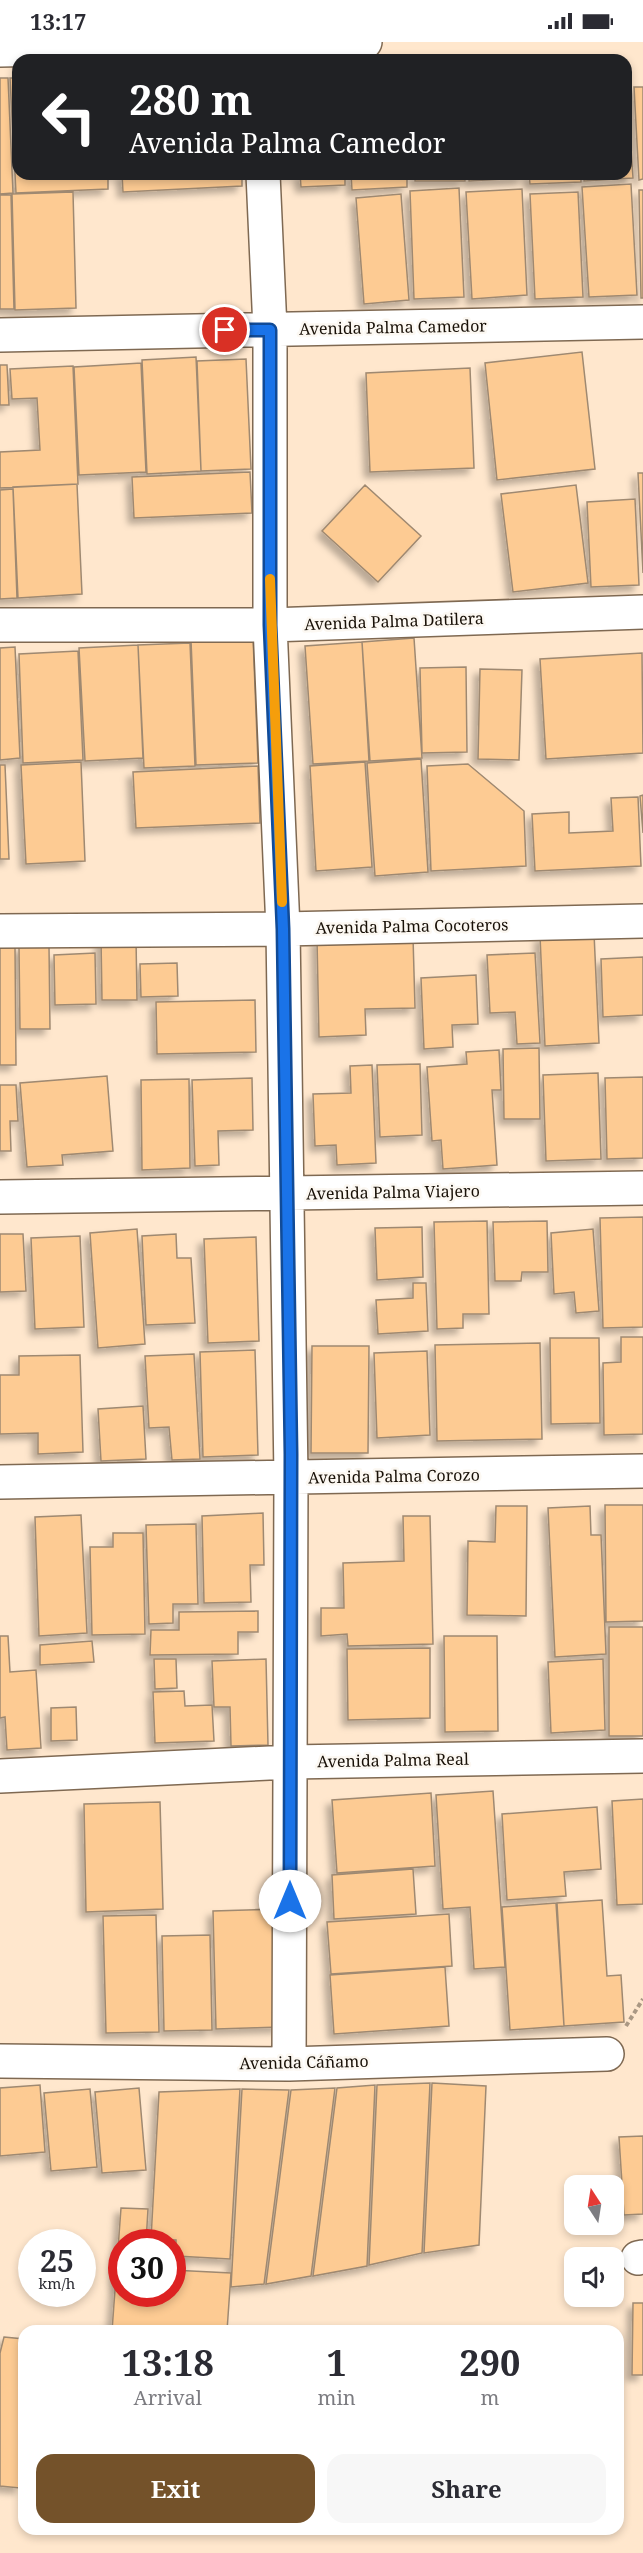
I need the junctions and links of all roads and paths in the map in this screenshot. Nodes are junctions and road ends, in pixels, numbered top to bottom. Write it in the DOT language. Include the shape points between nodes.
graph roads {
  1 [pos="365,42"];
  2 [pos="258,49"];
  3 [pos="0,50"];
  4 [pos="263,180"];
  5 [pos="643,322"];
  6 [pos="270,330"];
  7 [pos="0,335"];
  8 [pos="643,612"];
  9 [pos="0,625"];
  10 [pos="270,625"];
  11 [pos="643,921"];
  12 [pos="283,929"];
  13 [pos="0,931"];
  14 [pos="643,1188"];
  15 [pos="286,1193"];
  16 [pos="0,1197"];
  17 [pos="643,1471"];
  18 [pos="291,1478"];
  19 [pos="0,1482"];
  20 [pos="643,1756"];
  21 [pos="290,1762"];
  22 [pos="0,1776"];
  23 [pos="607,2054"];
  24 [pos="0,2061"];
  25 [pos="289,2064"];
  1 -- 2 [label="street"];
  2 -- 3 [label="street"];
  4 -- 6 [label="street"];
  5 -- 6 [label="street, Avenida Palma Camedor"];
  6 -- 7 [label="street, Avenida Palma Camedor"];
  6 -- 10 [label="street"];
  8 -- 10 [label="street, Avenida Palma Datilera"];
  9 -- 10 [label="street, Avenida Palma Datilera"];
  10 -- 12 [label="street"];
  11 -- 12 [label="street, Avenida Palma Cocoteros"];
  12 -- 13 [label="street, Avenida Palma Cocoteros"];
  12 -- 15 [label="street"];
  14 -- 15 [label="street, Avenida Palma Viajero"];
  15 -- 16 [label="street, Avenida Palma Viajero"];
  15 -- 18 [label="street"];
  17 -- 18 [label="street, Avenida Palma Corozo"];
  18 -- 19 [label="street, Avenida Palma Corozo"];
  18 -- 21 [label="street"];
  20 -- 21 [label="street, Avenida Palma Real"];
  21 -- 22 [label="street, Avenida Palma Real"];
  21 -- 25 [label="street"];
  23 -- 25 [label="street, Avenida Cáñamo"];
  24 -- 25 [label="street, Avenida Cáñamo"];
}
